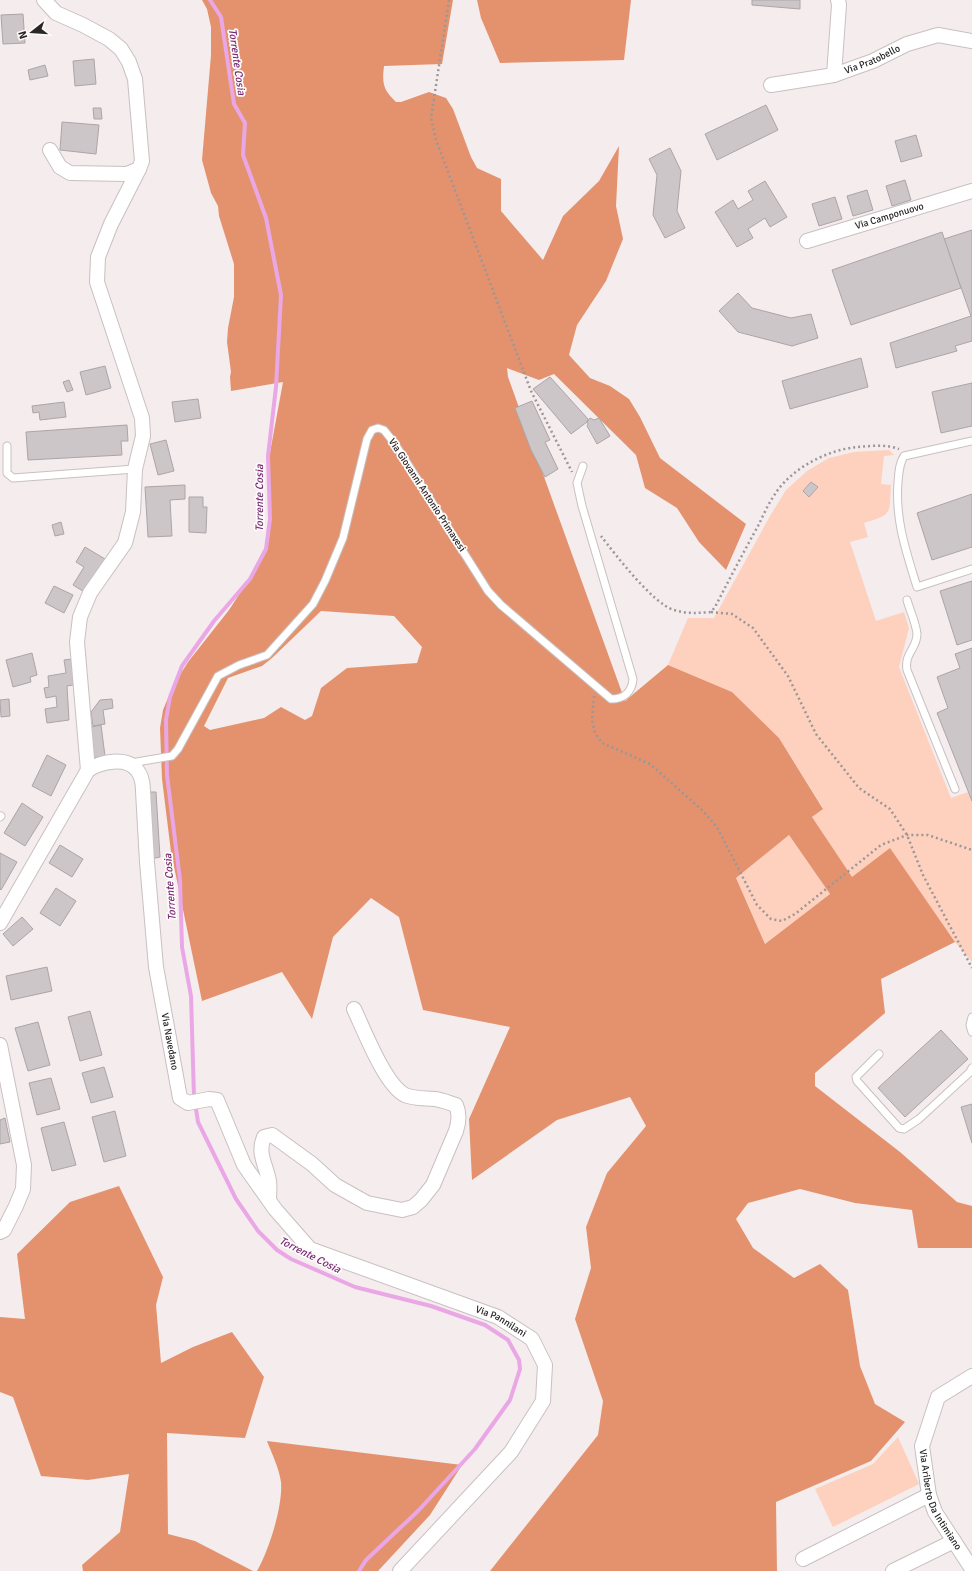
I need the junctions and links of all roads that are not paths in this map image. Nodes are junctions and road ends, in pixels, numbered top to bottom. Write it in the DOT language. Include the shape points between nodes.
graph roads {
  1 [pos="44,0"];
  2 [pos="838,0"];
  3 [pos="972,41"];
  4 [pos="834,75"];
  5 [pos="771,85"];
  6 [pos="50,150"];
  7 [pos="139,169"];
  8 [pos="972,191"];
  9 [pos="806,241"];
  10 [pos="972,441"];
  11 [pos="7,446"];
  12 [pos="583,466"];
  13 [pos="134,470"];
  14 [pos="972,569"];
  15 [pos="907,600"];
  16 [pos="133,767"];
  17 [pos="88,770"];
  18 [pos="955,789"];
  19 [pos="0,923"];
  20 [pos="354,1009"];
  21 [pos="972,1017"];
  22 [pos="972,1032"];
  23 [pos="0,1045"];
  24 [pos="879,1054"];
  25 [pos="972,1068"];
  26 [pos="269,1200"];
  27 [pos="0,1232"];
  28 [pos="310,1249"];
  29 [pos="972,1376"];
  30 [pos="929,1495"];
  31 [pos="954,1541"];
  32 [pos="803,1559"];
  33 [pos="972,1569"];
  34 [pos="400,1571"];
  35 [pos="893,1571"];
  1 -- 7 [label="street" via="56,13 109,39 121,49 129,62 135,79 142,161"];
  2 -- 4 [label="street"];
  3 -- 4 [label="street, Via Pratobello" via="946,35 931,36"];
  4 -- 5 [label="street, Via Pratobello"];
  6 -- 7 [label="street" via="60,167 70,173 127,174"];
  7 -- 13 [label="street" via="110,224 98,257 97,282 142,418 143,436"];
  8 -- 9 [label="street, Via Camponuovo"];
  10 -- 14 [label="lane" via="904,456 900,462 897,500 902,538 917,587"];
  11 -- 13 [label="lane" via="7,473 13,478"];
  12 -- 16 [label="lane, Via Giovanni Antonio Primavesi" via="577,483 633,680 633,686 627,694 611,700 501,605 488,591 395,444 384,430 378,428 372,430 368,439 343,538 313,604 268,655 239,665 218,676 172,756"];
  13 -- 17 [label="street" via="133,512 125,543 90,593 80,617 78,642"];
  15 -- 18 [label="lane" via="916,634 915,643 907,656 907,670"];
  16 -- 17 [label="street" via="116,762 104,762"];
  16 -- 26 [label="street, Via Navedano" via="142,781 144,791 156,967 180,1098 188,1103 217,1100 244,1165"];
  17 -- 19 [label="street"];
  20 -- 26 [label="street" via="393,1086 414,1098 446,1101 456,1106 459,1111 456,1131 433,1185 413,1207 402,1210 367,1203 335,1185 312,1164 272,1136 264,1137 260,1146 269,1181"];
  21 -- 22 [label="lane"];
  23 -- 27 [label="street" via="24,1165 23,1189 4,1230"];
  24 -- 25 [label="lane" via="856,1077 857,1081 898,1128 904,1129 919,1119"];
  26 -- 28 [label="street, Via Navedano"];
  28 -- 34 [label="street, Via Pannilani" via="498,1317 532,1339 545,1365 544,1401 511,1452"];
  29 -- 30 [label="street, Via Ariberto Da Intimiano" via="938,1398 922,1446"];
  30 -- 31 [label="street, Via Ariberto Da Intimiano" via="935,1512"];
  30 -- 32 [label="street"];
  31 -- 33 [label="street, Via Ariberto Da Intimiano"];
  31 -- 35 [label="street"];
}
